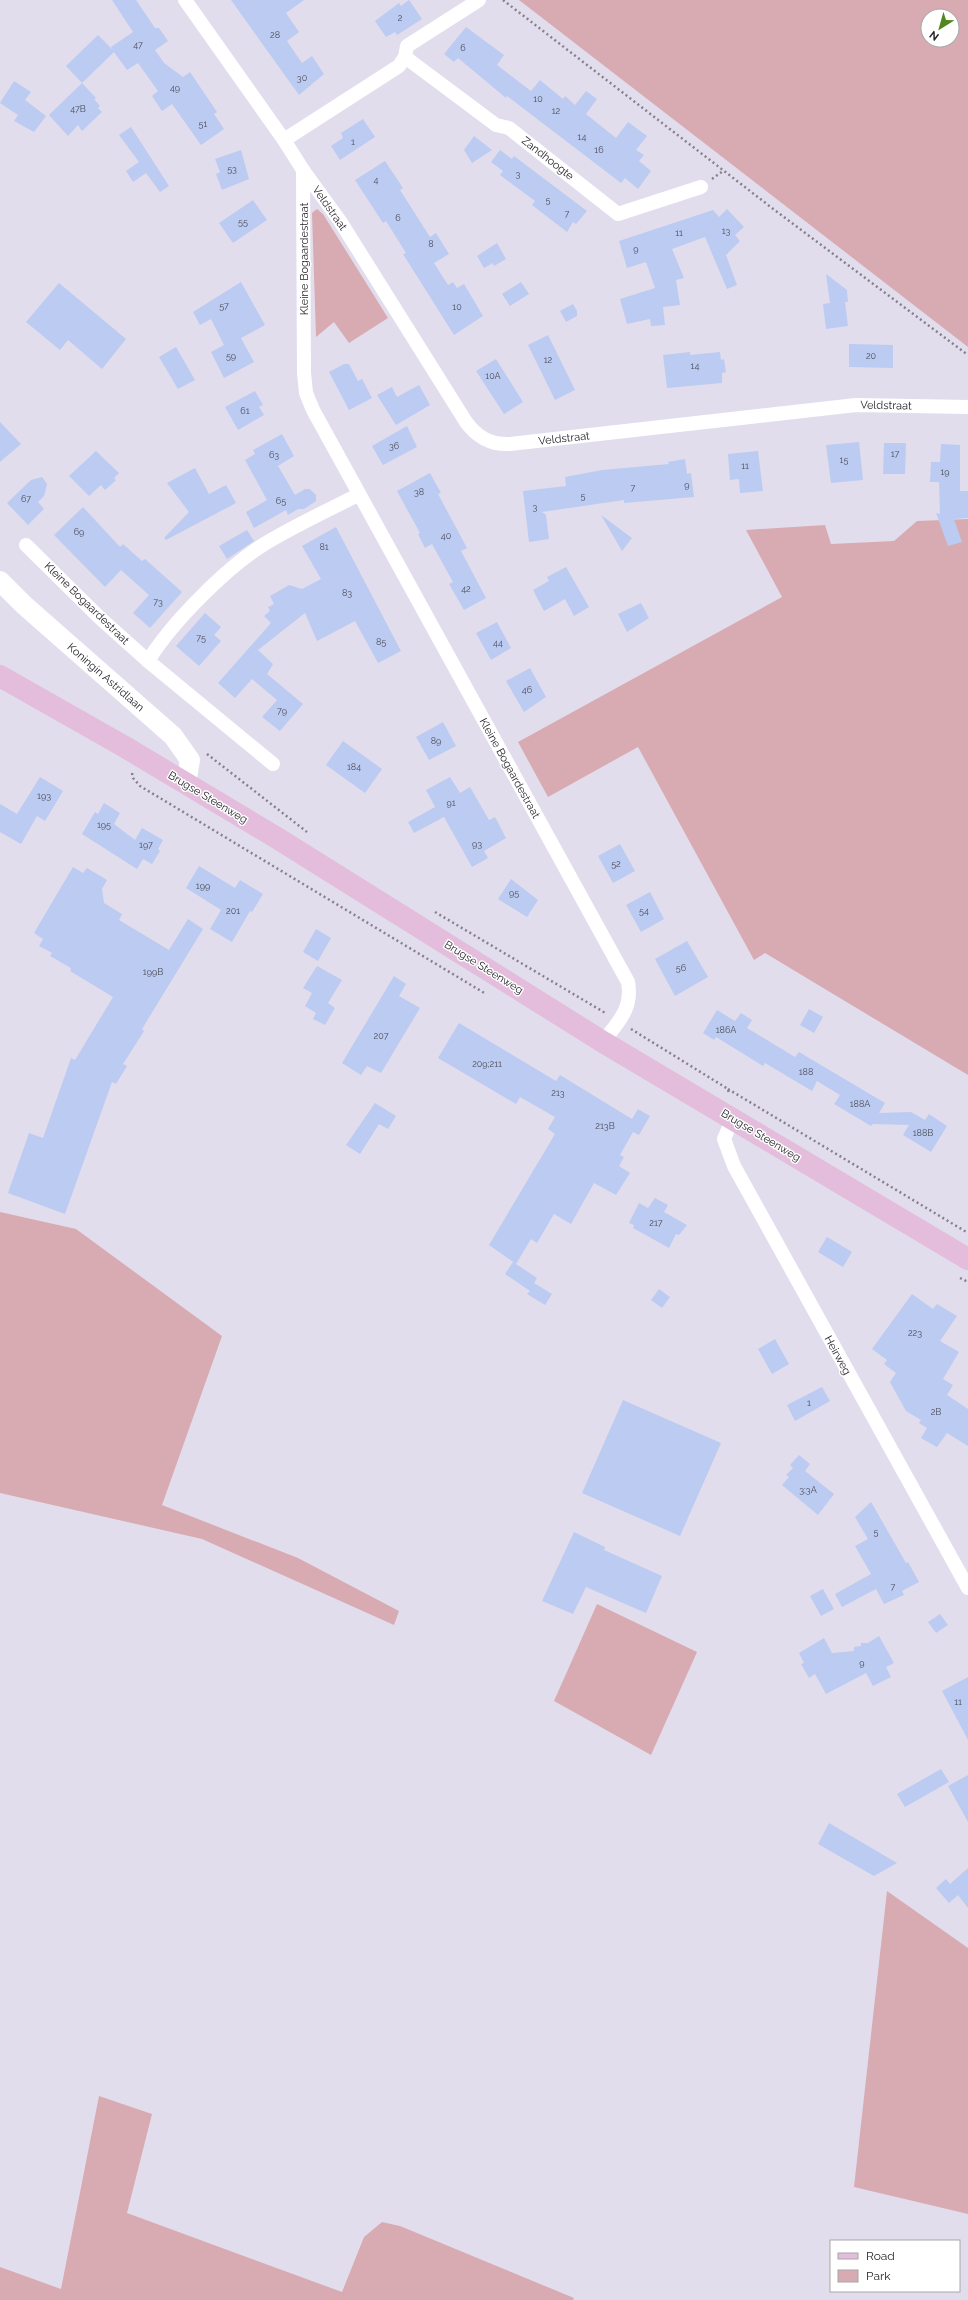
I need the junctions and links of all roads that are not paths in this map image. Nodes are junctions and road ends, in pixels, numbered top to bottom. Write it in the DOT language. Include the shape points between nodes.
graph roads {
  1 [pos="185,0"];
  2 [pos="479,0"];
  3 [pos="405,57"];
  4 [pos="284,140"];
  5 [pos="303,170"];
  6 [pos="701,187"];
  7 [pos="968,407"];
  8 [pos="358,495"];
  9 [pos="26,545"];
  10 [pos="0,581"];
  11 [pos="148,661"];
  12 [pos="0,676"];
  13 [pos="273,764"];
  14 [pos="186,784"];
  15 [pos="603,1042"];
  16 [pos="732,1118"];
  17 [pos="968,1259"];
  18 [pos="968,1588"];
  1 -- 4 [label="street"];
  2 -- 3 [label="street" via="407,46"];
  3 -- 4 [label="street" via="399,66"];
  3 -- 6 [label="street, Zandhoogte" via="496,125 509,128 618,214"];
  4 -- 5 [label="street"];
  5 -- 7 [label="street, Veldstraat" via="340,221 472,431 490,442 510,444 856,405"];
  5 -- 8 [label="street, Kleine Bogaardestraat" via="306,393"];
  8 -- 11 [label="street" via="265,544 227,574 185,614"];
  8 -- 15 [label="street, Kleine Bogaardestraat" via="628,982 631,996 627,1009"];
  9 -- 11 [label="street, Kleine Bogaardestraat"];
  10 -- 14 [label="main road, Koningin Astridlaan" via="173,736 190,760"];
  11 -- 13 [label="street, Kleine Bogaardestraat"];
  12 -- 14 [label="main road, Brugse Steenweg"];
  14 -- 15 [label="main road, Brugse Steenweg"];
  15 -- 16 [label="main road, Brugse Steenweg"];
  16 -- 17 [label="main road, Brugse Steenweg"];
  16 -- 18 [label="street, Heirweg" via="724,1139 734,1166"];
}
